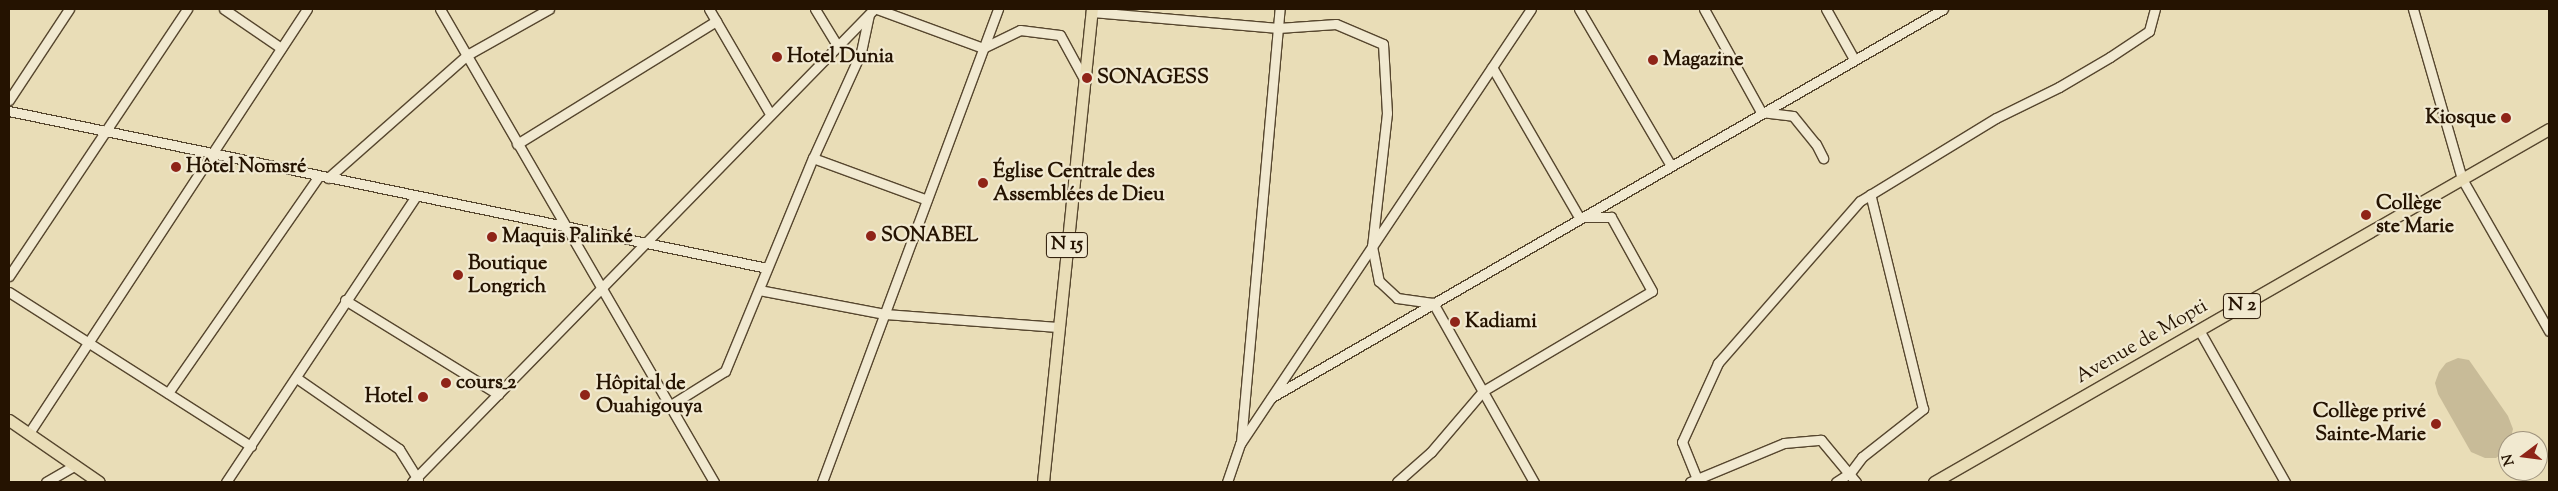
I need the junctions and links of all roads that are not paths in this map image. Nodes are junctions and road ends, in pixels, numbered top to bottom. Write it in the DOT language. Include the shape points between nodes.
graph roads {
  1 [pos="68,9"];
  2 [pos="187,9"];
  3 [pos="224,9"];
  4 [pos="307,9"];
  5 [pos="440,9"];
  6 [pos="548,9"];
  7 [pos="709,9"];
  8 [pos="815,9"];
  9 [pos="998,9"];
  10 [pos="1280,9"];
  11 [pos="1531,9"];
  12 [pos="1579,9"];
  13 [pos="1704,9"];
  14 [pos="1826,9"];
  15 [pos="1943,9"];
  16 [pos="2155,9"];
  17 [pos="2413,9"];
  18 [pos="873,11"];
  19 [pos="1092,11"];
  20 [pos="716,21"];
  21 [pos="1278,28"];
  22 [pos="837,46"];
  23 [pos="281,48"];
  24 [pos="983,48"];
  25 [pos="467,55"];
  26 [pos="1854,59"];
  27 [pos="1492,67"];
  28 [pos="1084,79"];
  29 [pos="9,100"];
  30 [pos="9,111"];
  31 [pos="1761,112"];
  32 [pos="770,114"];
  33 [pos="2549,129"];
  34 [pos="106,132"];
  35 [pos="517,144"];
  36 [pos="213,154"];
  37 [pos="813,158"];
  38 [pos="1823,158"];
  39 [pos="1670,164"];
  40 [pos="323,177"];
  41 [pos="2462,179"];
  42 [pos="1870,194"];
  43 [pos="416,196"];
  44 [pos="927,200"];
  45 [pos="1579,217"];
  46 [pos="564,225"];
  47 [pos="644,243"];
  48 [pos="1372,246"];
  49 [pos="767,268"];
  50 [pos="9,276"];
  51 [pos="600,288"];
  52 [pos="759,290"];
  53 [pos="9,292"];
  54 [pos="345,300"];
  55 [pos="1433,303"];
  56 [pos="885,314"];
  57 [pos="1058,327"];
  58 [pos="2199,330"];
  59 [pos="2549,331"];
  60 [pos="88,345"];
  61 [pos="298,379"];
  62 [pos="1483,391"];
  63 [pos="168,393"];
  64 [pos="498,394"];
  65 [pos="1272,397"];
  66 [pos="669,406"];
  67 [pos="9,420"];
  68 [pos="29,433"];
  69 [pos="1240,444"];
  70 [pos="251,446"];
  71 [pos="75,465"];
  72 [pos="1850,473"];
  73 [pos="416,481"];
  74 [pos="1694,481"];
  75 [pos="46,482"];
  76 [pos="99,482"];
  77 [pos="226,482"];
  78 [pos="714,482"];
  79 [pos="822,482"];
  80 [pos="1042,482"];
  81 [pos="1227,482"];
  82 [pos="1397,482"];
  83 [pos="1534,482"];
  84 [pos="1836,482"];
  85 [pos="1856,482"];
  86 [pos="1934,482"];
  87 [pos="2285,482"];
  1 -- 29 [label="street"];
  2 -- 34 [label="street"];
  3 -- 23 [label="street"];
  4 -- 23 [label="street"];
  5 -- 25 [label="street"];
  6 -- 25 [label="street"];
  7 -- 20 [label="street"];
  8 -- 22 [label="street"];
  9 -- 24 [label="street"];
  10 -- 21 [label="street"];
  11 -- 27 [label="street"];
  12 -- 39 [label="street"];
  13 -- 31 [label="street"];
  14 -- 26 [label="street"];
  15 -- 26 [label="street"];
  16 -- 42 [label="street" via="2149,31 2110,57 2060,87 1996,118"];
  17 -- 41 [label="street"];
  18 -- 22 [label="street"];
  18 -- 24 [label="street"];
  18 -- 37 [label="street" via="861,52"];
  19 -- 21 [label="street"];
  19 -- 28 [label="main road, N 15"];
  20 -- 32 [label="street"];
  20 -- 35 [label="street"];
  21 -- 48 [label="street" via="1336,24 1383,44 1387,113"];
  21 -- 69 [label="street"];
  22 -- 32 [label="street"];
  23 -- 36 [label="street"];
  24 -- 28 [label="street" via="1020,30 1060,35"];
  24 -- 44 [label="street"];
  25 -- 35 [label="street"];
  25 -- 40 [label="street"];
  26 -- 31 [label="street"];
  27 -- 45 [label="street"];
  27 -- 48 [label="street"];
  28 -- 57 [label="main road, N 15"];
  30 -- 34 [label="street"];
  31 -- 38 [label="street" via="1793,116"];
  31 -- 39 [label="street"];
  32 -- 47 [label="street"];
  33 -- 41 [label="main road, Avenue de Mopti / N 2"];
  34 -- 36 [label="street"];
  34 -- 50 [label="street"];
  35 -- 46 [label="street"];
  36 -- 40 [label="street"];
  36 -- 60 [label="street"];
  37 -- 44 [label="street"];
  37 -- 49 [label="street"];
  39 -- 45 [label="street"];
  40 -- 43 [label="street"];
  40 -- 63 [label="street"];
  41 -- 58 [label="main road, Avenue de Mopti / N 2"];
  41 -- 59 [label="street"];
  42 -- 72 [label="street" via="1923,409 1862,457"];
  42 -- 74 [label="street" via="1817,247 1750,330 1718,363 1682,442"];
  43 -- 46 [label="street"];
  43 -- 54 [label="street"];
  44 -- 56 [label="street"];
  45 -- 55 [label="street"];
  45 -- 62 [label="street" via="1611,217 1652,291"];
  46 -- 47 [label="street"];
  46 -- 51 [label="street"];
  47 -- 49 [label="street"];
  47 -- 51 [label="street"];
  48 -- 55 [label="street" via="1379,281 1396,298"];
  48 -- 65 [label="street"];
  49 -- 52 [label="street"];
  51 -- 64 [label="street"];
  51 -- 66 [label="street"];
  52 -- 56 [label="street"];
  52 -- 66 [label="street" via="725,371"];
  53 -- 60 [label="street"];
  54 -- 61 [label="street"];
  54 -- 64 [label="street"];
  55 -- 62 [label="street"];
  55 -- 65 [label="street"];
  56 -- 57 [label="street"];
  56 -- 79 [label="street"];
  57 -- 80 [label="main road, N 15"];
  58 -- 86 [label="main road, Avenue de Mopti / N 2"];
  58 -- 87 [label="street"];
  60 -- 63 [label="street"];
  60 -- 68 [label="street"];
  61 -- 70 [label="street"];
  61 -- 73 [label="street" via="399,449"];
  62 -- 82 [label="street" via="1431,452"];
  62 -- 83 [label="street"];
  63 -- 70 [label="street"];
  64 -- 73 [label="street"];
  65 -- 69 [label="street"];
  66 -- 78 [label="street"];
  67 -- 68 [label="main road"];
  68 -- 71 [label="main road"];
  69 -- 81 [label="street"];
  70 -- 77 [label="street"];
  71 -- 75 [label="street"];
  71 -- 76 [label="main road"];
  72 -- 74 [label="street" via="1821,440 1784,443"];
  72 -- 84 [label="street"];
  72 -- 85 [label="street"];
}
